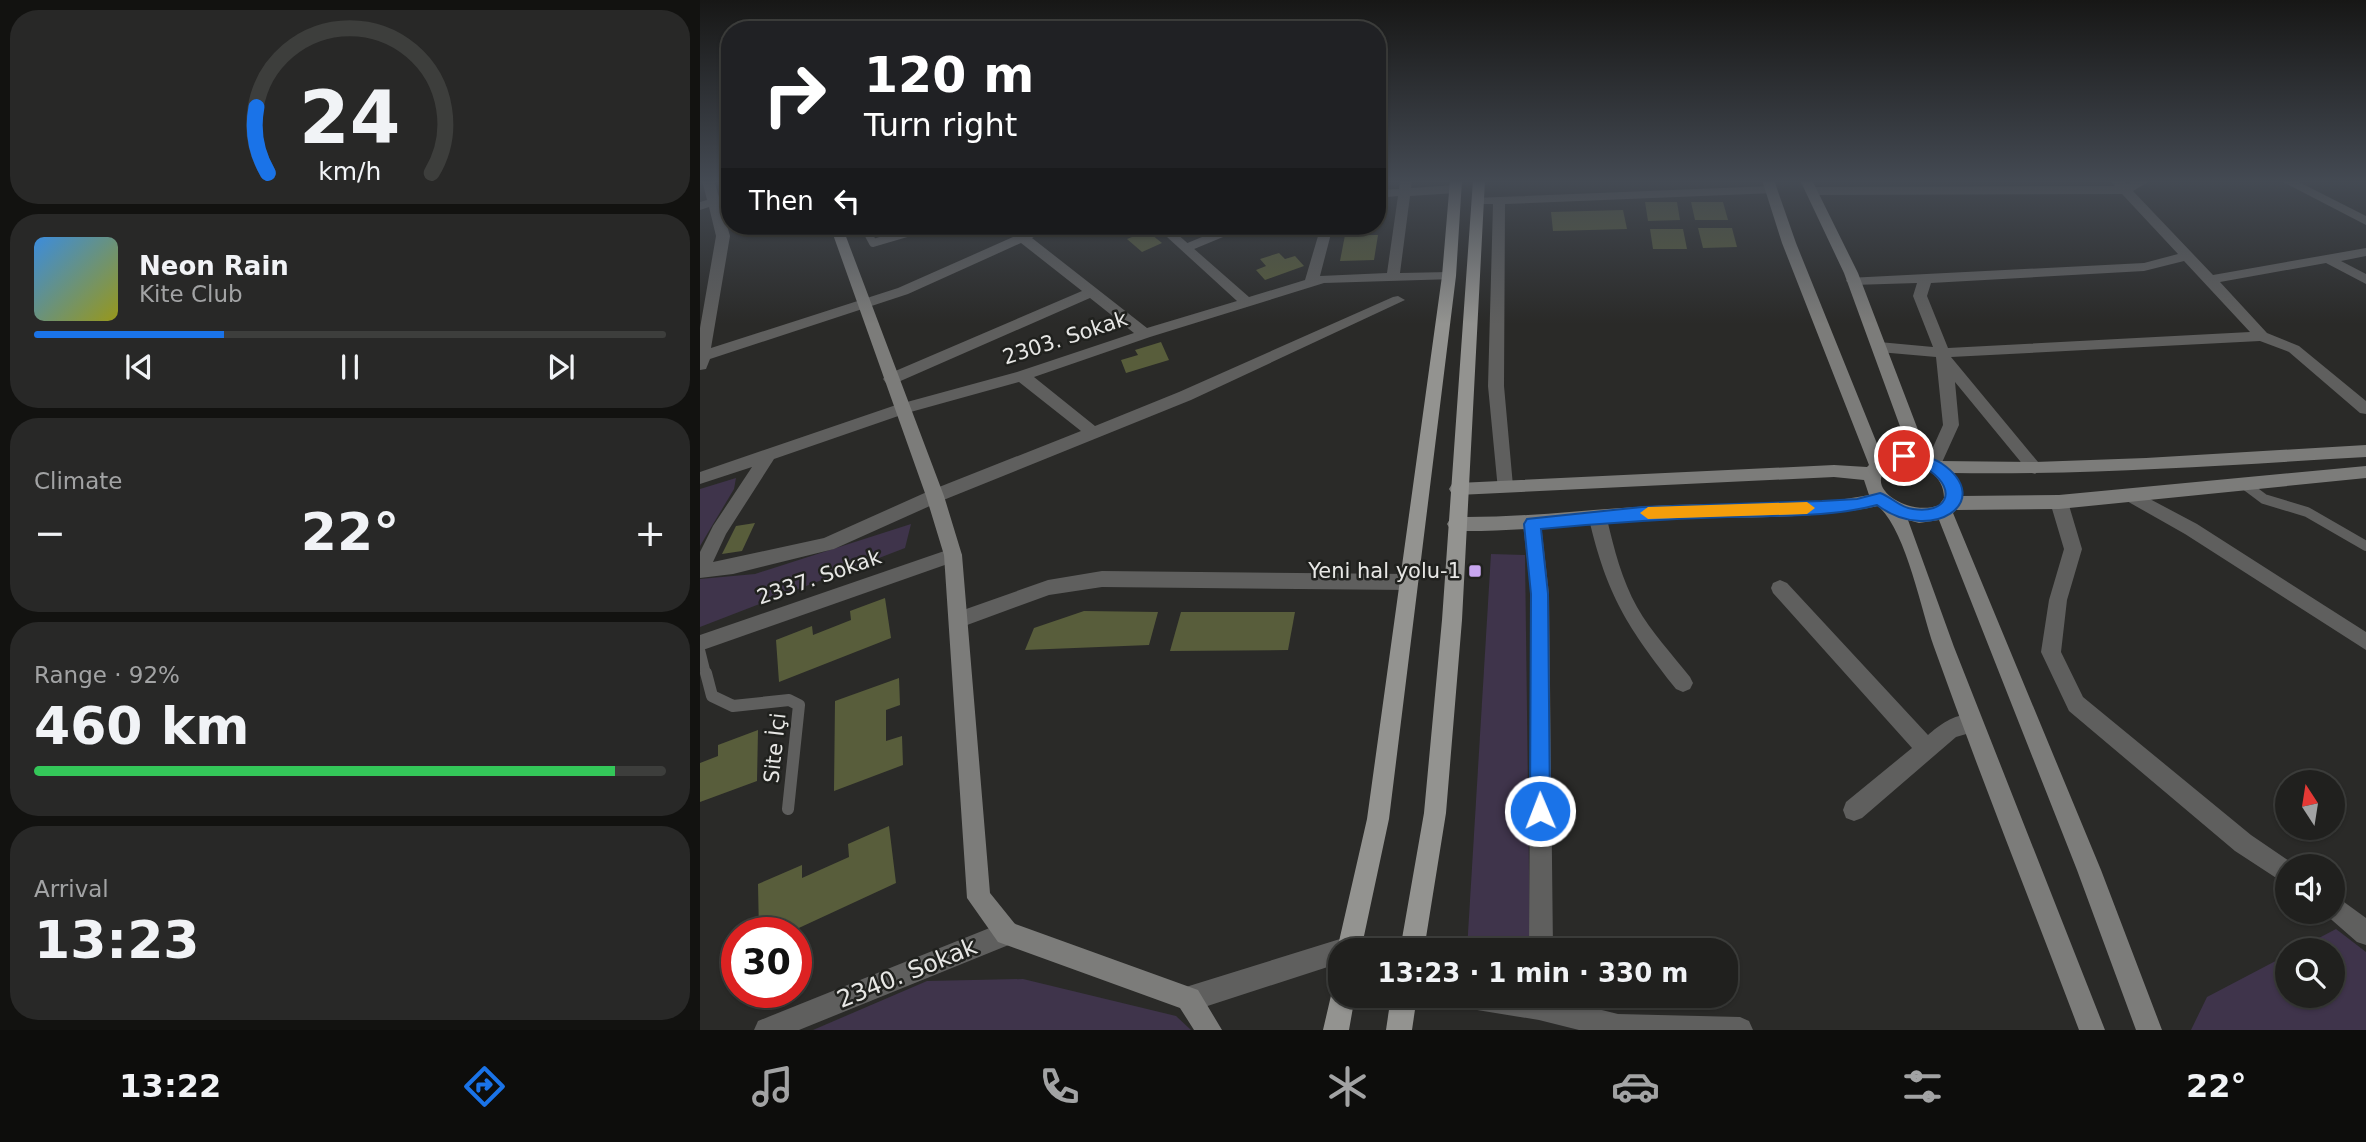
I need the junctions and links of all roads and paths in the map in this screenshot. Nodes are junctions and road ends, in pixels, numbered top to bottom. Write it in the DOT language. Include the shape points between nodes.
graph roads {
  1 [pos="1400,228"];
  2 [pos="1453,228"];
  3 [pos="1476,228"];
  4 [pos="1499,228"];
  5 [pos="1784,228"];
  6 [pos="1828,228"];
  7 [pos="2161,228"];
  8 [pos="722,235"];
  9 [pos="839,235"];
  10 [pos="869,235"];
  11 [pos="900,235"];
  12 [pos="1026,235"];
  13 [pos="1171,235"];
  14 [pos="1217,235"];
  15 [pos="1324,235"];
  16 [pos="1021,237"];
  17 [pos="1186,248"];
  18 [pos="2366,252"];
  19 [pos="2188,256"];
  20 [pos="2326,258"];
  21 [pos="1450,276"];
  22 [pos="1392,277"];
  23 [pos="1925,279"];
  24 [pos="2210,280"];
  25 [pos="2366,280"];
  26 [pos="1853,281"];
  27 [pos="1311,282"];
  28 [pos="1091,292"];
  29 [pos="1398,300"];
  30 [pos="1246,302"];
  31 [pos="864,305"];
  32 [pos="1145,334"];
  33 [pos="2262,336"];
  34 [pos="1879,347"];
  35 [pos="1943,356"];
  36 [pos="701,362"];
  37 [pos="1021,376"];
  38 [pos="891,380"];
  39 [pos="902,409"];
  40 [pos="2366,409"];
  41 [pos="1094,433"];
  42 [pos="2366,451"];
  43 [pos="769,454"];
  44 [pos="1930,464"];
  45 [pos="2035,468"];
  46 [pos="1874,469"];
  47 [pos="2366,472"];
  48 [pos="700,478"];
  49 [pos="2244,484"];
  50 [pos="1504,486"];
  51 [pos="1458,489"];
  52 [pos="2131,495"];
  53 [pos="935,496"];
  54 [pos="2059,502"];
  55 [pos="1886,504"];
  56 [pos="1948,508"];
  57 [pos="1598,519"];
  58 [pos="1456,524"];
  59 [pos="1532,524"];
  60 [pos="2366,546"];
  61 [pos="953,555"];
  62 [pos="700,571"];
  63 [pos="1409,582"];
  64 [pos="1780,588"];
  65 [pos="959,620"];
  66 [pos="2366,642"];
  67 [pos="700,643"];
  68 [pos="700,650"];
  69 [pos="1683,683"];
  70 [pos="1973,723"];
  71 [pos="1926,748"];
  72 [pos="788,809"];
  73 [pos="1854,810"];
  74 [pos="2275,865"];
  75 [pos="2345,916"];
  76 [pos="1007,933"];
  77 [pos="2366,933"];
  78 [pos="1348,938"];
  79 [pos="1414,938"];
  80 [pos="1541,938"];
  81 [pos="1328,955"];
  82 [pos="1189,999"];
  83 [pos="1340,1008"];
  84 [pos="1402,1008"];
  85 [pos="1561,1008"];
  86 [pos="767,1030"];
  87 [pos="1209,1030"];
  88 [pos="1336,1030"];
  89 [pos="1399,1030"];
  90 [pos="1740,1030"];
  91 [pos="2092,1030"];
  92 [pos="2150,1030"];
  1 -- 22 [label="street"];
  2 -- 21 [label="main road"];
  3 -- 51 [label="main road"];
  4 -- 50 [label="street" via="1496,386"];
  5 -- 46 [label="street"];
  6 -- 26 [label="street"];
  7 -- 19 [label="street"];
  8 -- 36 [label="street"];
  9 -- 31 [label="street"];
  10 -- 11 [label="lane" via="873,243"];
  12 -- 16 [label="street"];
  13 -- 17 [label="street"];
  14 -- 17 [label="lane"];
  15 -- 27 [label="street"];
  16 -- 28 [label="street"];
  16 -- 31 [label="street"];
  17 -- 30 [label="street"];
  18 -- 20 [label="street"];
  19 -- 23 [label="street" via="2144,267"];
  19 -- 24 [label="street"];
  20 -- 24 [label="street"];
  20 -- 25 [label="street"];
  21 -- 22 [label="street, 2303. Sokak"];
  21 -- 63 [label="main road"];
  22 -- 27 [label="street, 2303. Sokak"];
  23 -- 26 [label="street"];
  23 -- 35 [label="street" via="1920,296"];
  24 -- 33 [label="street"];
  26 -- 34 [label="street"];
  27 -- 30 [label="street, 2303. Sokak"];
  28 -- 32 [label="street"];
  28 -- 38 [label="street"];
  29 -- 41 [label="street"];
  30 -- 32 [label="street, 2303. Sokak"];
  31 -- 36 [label="street"];
  31 -- 38 [label="street"];
  32 -- 37 [label="street, 2303. Sokak"];
  33 -- 35 [label="street"];
  33 -- 40 [label="street" via="2294,349"];
  34 -- 35 [label="street"];
  34 -- 44 [label="street"];
  35 -- 44 [label="street" via="1951,425"];
  35 -- 45 [label="street"];
  37 -- 39 [label="street, 2303. Sokak"];
  37 -- 41 [label="street"];
  38 -- 39 [label="street"];
  39 -- 43 [label="street, 2303. Sokak"];
  39 -- 53 [label="street"];
  41 -- 53 [label="street"];
  42 -- 45 [label="street"];
  43 -- 48 [label="street, 2303. Sokak"];
  43 -- 62 [label="street" via="719,531"];
  44 -- 45 [label="street"];
  44 -- 46 [label="street" via="1904,456 1889,458"];
  44 -- 56 [label="street" via="1948,478 1954,491"];
  46 -- 50 [label="street"];
  46 -- 55 [label="street" via="1872,486"];
  47 -- 49 [label="street"];
  49 -- 52 [label="street"];
  49 -- 60 [label="lane" via="2264,499 2307,512"];
  50 -- 51 [label="street"];
  51 -- 58 [label="main road"];
  52 -- 54 [label="street"];
  52 -- 66 [label="street"];
  53 -- 61 [label="street"];
  53 -- 62 [label="street" via="828,544"];
  54 -- 56 [label="street"];
  54 -- 74 [label="street" via="2073,548 2058,600 2052,653 2076,704"];
  55 -- 56 [label="street" via="1910,515 1928,516"];
  55 -- 57 [label="street" via="1642,513"];
  55 -- 70 [label="street" via="1905,530"];
  56 -- 92 [label="street"];
  57 -- 59 [label="street"];
  57 -- 69 [label="street" via="1628,609"];
  58 -- 59 [label="street"];
  58 -- 79 [label="main road" via="1436,813"];
  59 -- 80 [label="street" via="1540,594"];
  61 -- 65 [label="street"];
  61 -- 67 [label="street, 2337. Sokak"];
  63 -- 65 [label="street" via="1102,579 1048,588"];
  63 -- 78 [label="main road" via="1378,819"];
  64 -- 71 [label="street"];
  65 -- 76 [label="street" via="979,898"];
  68 -- 72 [label="lane, Site İçi" via="712,696 733,706 789,699 799,705"];
  70 -- 71 [label="street" via="1950,729"];
  70 -- 91 [label="street"];
  71 -- 73 [label="street"];
  75 -- 77 [label="street"];
  76 -- 82 [label="street"];
  76 -- 86 [label="street, 2340. Sokak"];
  81 -- 82 [label="street"];
  82 -- 87 [label="street"];
  83 -- 88 [label="main road"];
  84 -- 89 [label="main road"];
  85 -- 90 [label="street" via="1618,1027"];
}
